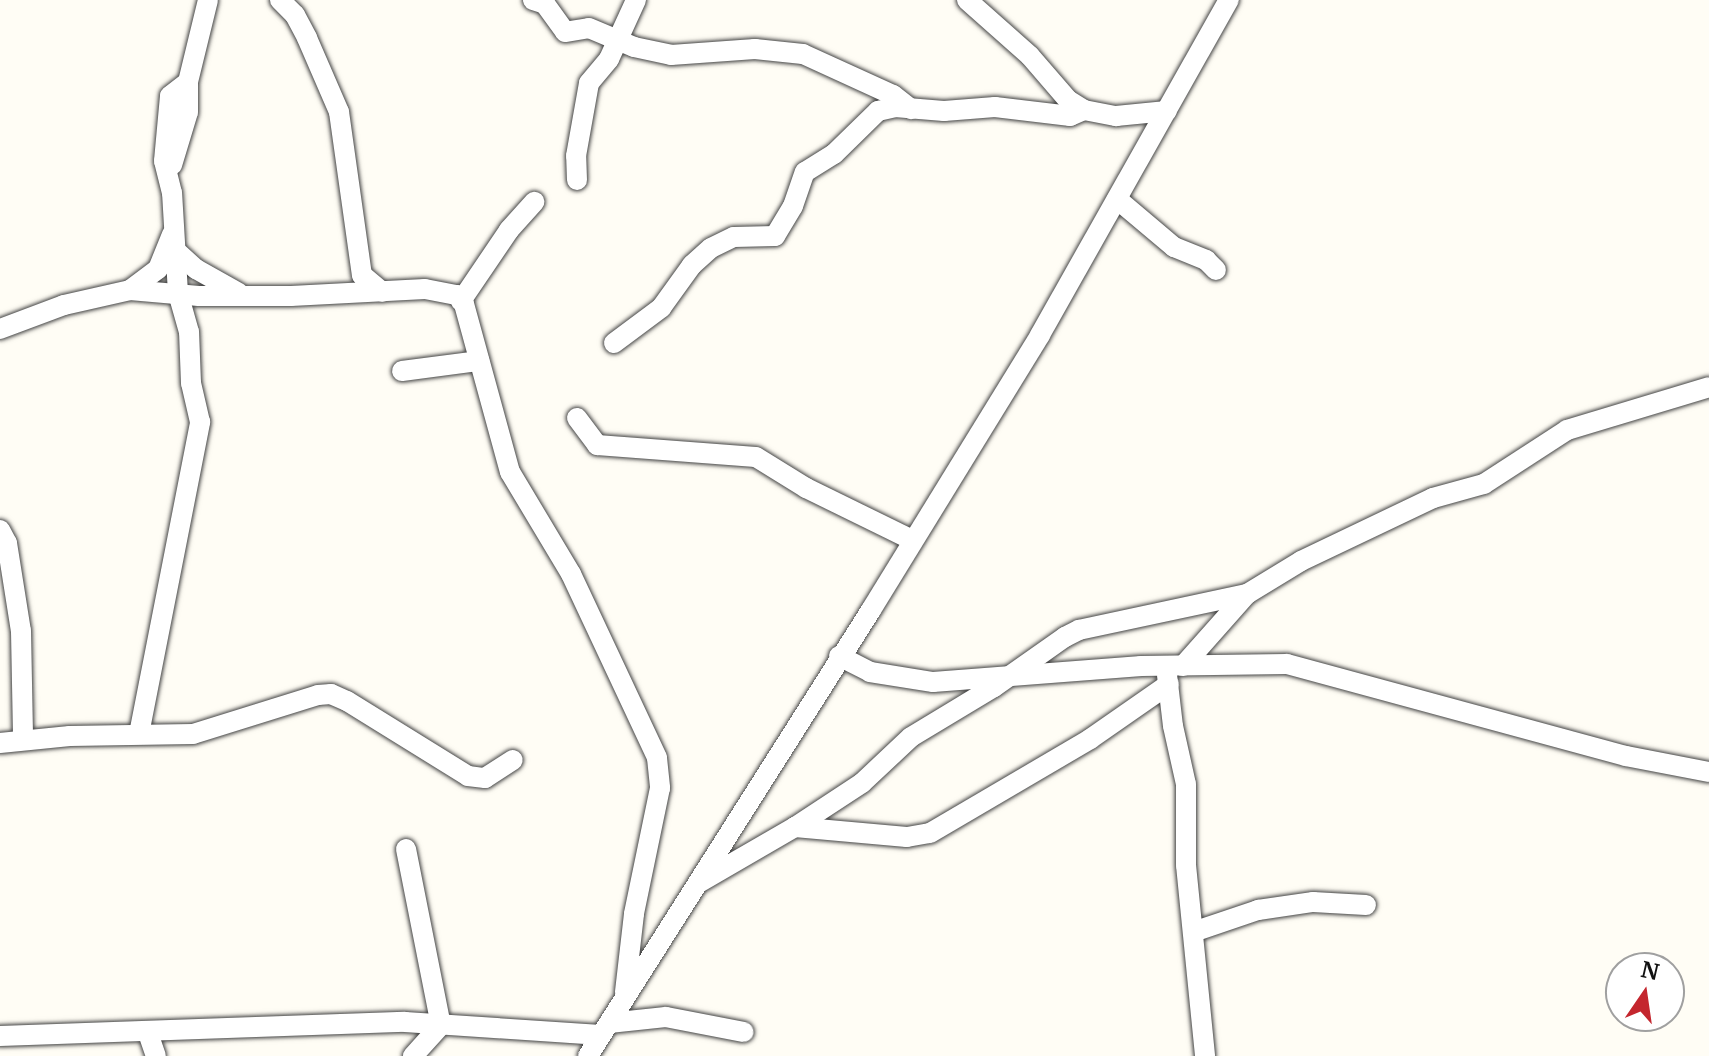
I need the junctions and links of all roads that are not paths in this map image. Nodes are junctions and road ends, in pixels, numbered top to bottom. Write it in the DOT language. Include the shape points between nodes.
graph roads {
  1 [pos="208,0"];
  2 [pos="280,0"];
  3 [pos="533,0"];
  4 [pos="636,0"];
  5 [pos="967,0"];
  6 [pos="1229,0"];
  7 [pos="617,40"];
  8 [pos="911,109"];
  9 [pos="1084,110"];
  10 [pos="1167,111"];
  11 [pos="577,180"];
  12 [pos="1117,199"];
  13 [pos="534,202"];
  14 [pos="176,222"];
  15 [pos="176,251"];
  16 [pos="1216,270"];
  17 [pos="130,290"];
  18 [pos="382,292"];
  19 [pos="178,293"];
  20 [pos="239,293"];
  21 [pos="461,301"];
  22 [pos="0,329"];
  23 [pos="614,343"];
  24 [pos="479,361"];
  25 [pos="402,371"];
  26 [pos="1709,387"];
  27 [pos="577,418"];
  28 [pos="2,535"];
  29 [pos="912,540"];
  30 [pos="1247,594"];
  31 [pos="839,656"];
  32 [pos="1172,672"];
  33 [pos="1008,676"];
  34 [pos="139,734"];
  35 [pos="23,740"];
  36 [pos="0,743"];
  37 [pos="513,760"];
  38 [pos="1709,772"];
  39 [pos="795,827"];
  40 [pos="406,849"];
  41 [pos="697,884"];
  42 [pos="1366,905"];
  43 [pos="1193,932"];
  44 [pos="624,1000"];
  45 [pos="441,1025"];
  46 [pos="605,1029"];
  47 [pos="744,1032"];
  48 [pos="148,1033"];
  49 [pos="0,1036"];
  50 [pos="156,1056"];
  51 [pos="413,1056"];
  52 [pos="588,1056"];
  53 [pos="1205,1056"];
  1 -- 14 [label="street" via="188,82 188,112 173,161"];
  2 -- 18 [label="street" via="295,15 339,112 362,275"];
  3 -- 7 [label="street" via="545,4 565,32 589,28"];
  4 -- 7 [label="street"];
  5 -- 9 [label="street"];
  6 -- 10 [label="street"];
  7 -- 8 [label="street" via="683,56 755,49 803,54 893,95"];
  7 -- 11 [label="street" via="589,83"];
  8 -- 9 [label="street" via="995,107 1070,116"];
  8 -- 23 [label="street" via="878,111 860,125 834,154 805,172 775,236 734,237 711,248 661,308"];
  9 -- 10 [label="street" via="1116,116"];
  10 -- 12 [label="street"];
  12 -- 16 [label="street" via="1174,247"];
  12 -- 29 [label="street" via="1040,335"];
  13 -- 21 [label="street"];
  14 -- 15 [label="street"];
  14 -- 17 [label="street" via="158,269"];
  15 -- 19 [label="street"];
  15 -- 20 [label="street"];
  17 -- 19 [label="street"];
  17 -- 22 [label="street" via="64,305"];
  18 -- 20 [label="street"];
  18 -- 21 [label="street" via="445,291"];
  19 -- 20 [label="street"];
  19 -- 34 [label="street" via="189,332 191,383 200,422"];
  21 -- 24 [label="street"];
  24 -- 25 [label="street"];
  24 -- 44 [label="street" via="510,472 571,574 657,758 660,788 634,914"];
  26 -- 30 [label="street" via="1567,430 1484,484 1386,518"];
  27 -- 29 [label="street" via="597,445 756,457"];
  28 -- 35 [label="street" via="21,631"];
  29 -- 31 [label="street"];
  30 -- 32 [label="street"];
  30 -- 33 [label="street" via="1079,630"];
  31 -- 33 [label="street" via="900,680"];
  31 -- 41 [label="street"];
  32 -- 33 [label="street"];
  32 -- 38 [label="street" via="1287,664 1626,756"];
  32 -- 39 [label="street" via="1090,739 921,837"];
  32 -- 43 [label="street" via="1173,726 1186,784 1185,854"];
  33 -- 39 [label="street" via="911,737 862,783"];
  34 -- 35 [label="street"];
  34 -- 37 [label="street" via="202,732 331,694 468,776 485,778"];
  35 -- 36 [label="street"];
  39 -- 41 [label="street"];
  40 -- 45 [label="street"];
  41 -- 44 [label="street"];
  42 -- 43 [label="street" via="1313,902 1258,910"];
  43 -- 53 [label="street"];
  44 -- 46 [label="street"];
  45 -- 46 [label="street"];
  45 -- 48 [label="street" via="314,1024"];
  45 -- 51 [label="street"];
  46 -- 47 [label="street" via="666,1017"];
  46 -- 52 [label="street"];
  48 -- 49 [label="street"];
  48 -- 50 [label="street"];
}
